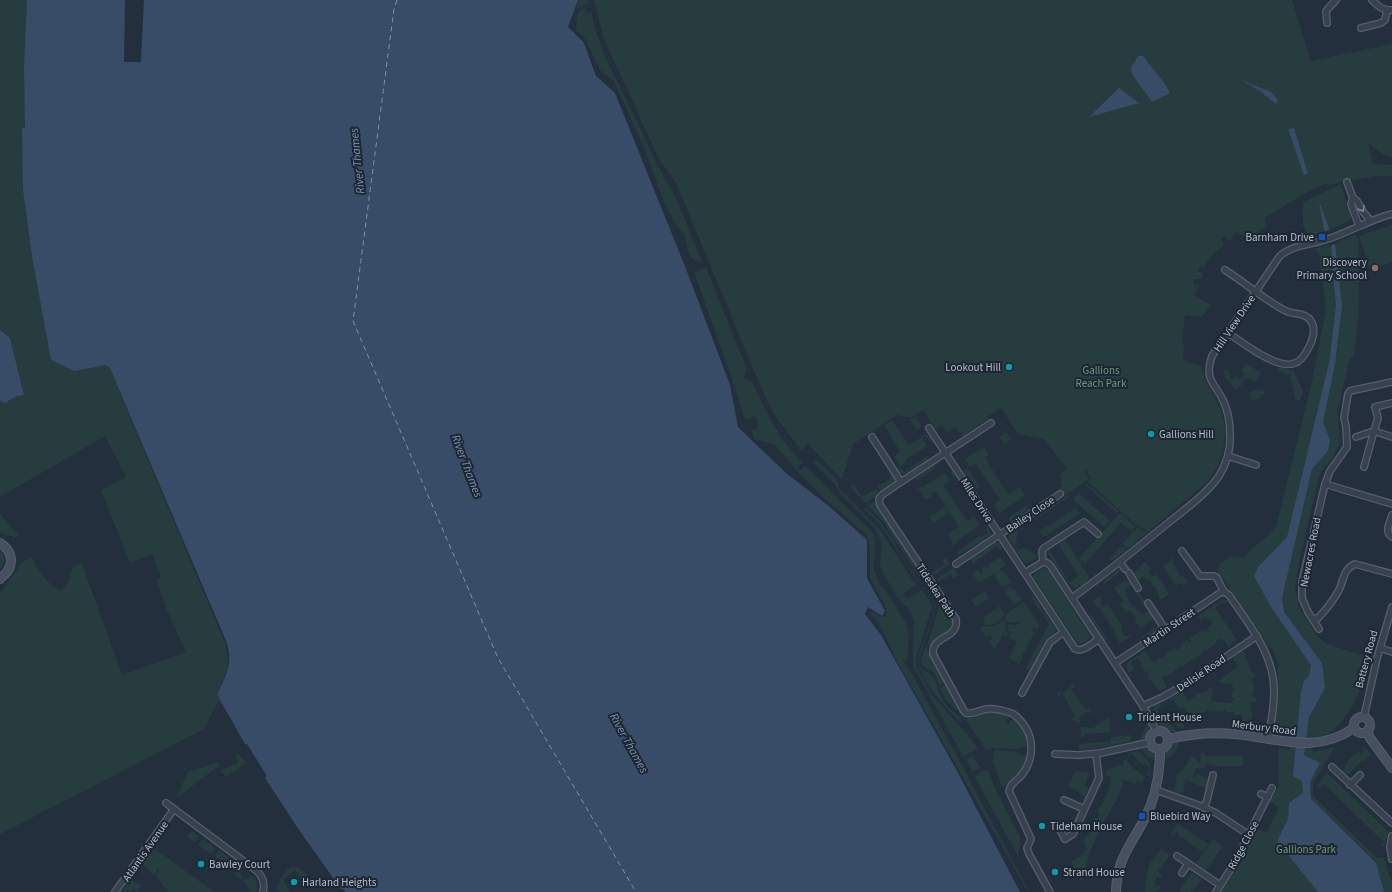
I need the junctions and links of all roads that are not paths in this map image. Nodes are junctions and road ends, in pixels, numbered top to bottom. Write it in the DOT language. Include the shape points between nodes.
graph roads {
  1 [pos="1336,0"];
  2 [pos="1372,0"];
  3 [pos="1390,10"];
  4 [pos="1327,22"];
  5 [pos="1361,28"];
  6 [pos="1347,182"];
  7 [pos="1353,198"];
  8 [pos="1392,214"];
  9 [pos="1371,221"];
  10 [pos="1358,226"];
  11 [pos="1225,270"];
  12 [pos="1256,291"];
  13 [pos="1228,333"];
  14 [pos="1392,382"];
  15 [pos="1392,404"];
  16 [pos="991,423"];
  17 [pos="929,428"];
  18 [pos="1374,431"];
  19 [pos="1392,436"];
  20 [pos="872,437"];
  21 [pos="1356,437"];
  22 [pos="946,453"];
  23 [pos="1228,456"];
  24 [pos="1256,465"];
  25 [pos="1364,467"];
  26 [pos="901,482"];
  27 [pos="1325,484"];
  28 [pos="1060,494"];
  29 [pos="1392,504"];
  30 [pos="1392,514"];
  31 [pos="1098,534"];
  32 [pos="1000,535"];
  33 [pos="1392,537"];
  34 [pos="0,543"];
  35 [pos="1182,551"];
  36 [pos="1043,562"];
  37 [pos="1120,562"];
  38 [pos="956,564"];
  39 [pos="1025,573"];
  40 [pos="1392,574"];
  41 [pos="0,578"];
  42 [pos="1138,588"];
  43 [pos="1224,592"];
  44 [pos="1072,598"];
  45 [pos="1148,603"];
  46 [pos="1392,607"];
  47 [pos="1313,619"];
  48 [pos="1165,629"];
  49 [pos="1319,629"];
  50 [pos="1064,632"];
  51 [pos="1257,636"];
  52 [pos="1099,639"];
  53 [pos="1380,648"];
  54 [pos="1392,652"];
  55 [pos="1115,663"];
  56 [pos="1022,693"];
  57 [pos="1143,706"];
  58 [pos="1364,717"];
  59 [pos="1354,728"];
  60 [pos="1157,732"];
  61 [pos="1367,732"];
  62 [pos="1168,739"];
  63 [pos="1268,739"];
  64 [pos="1151,742"];
  65 [pos="1160,749"];
  66 [pos="1055,754"];
  67 [pos="1096,754"];
  68 [pos="1332,767"];
  69 [pos="1392,768"];
  70 [pos="1213,775"];
  71 [pos="1360,775"];
  72 [pos="1350,785"];
  73 [pos="1272,788"];
  74 [pos="1156,790"];
  75 [pos="1261,794"];
  76 [pos="1268,797"];
  77 [pos="1064,800"];
  78 [pos="166,803"];
  79 [pos="1204,808"];
  80 [pos="174,809"];
  81 [pos="1084,809"];
  82 [pos="1392,823"];
  83 [pos="1058,826"];
  84 [pos="1249,836"];
  85 [pos="1392,836"];
  86 [pos="1177,856"];
  87 [pos="1392,859"];
  88 [pos="1188,864"];
  89 [pos="1182,873"];
  90 [pos="1220,885"];
  91 [pos="115,892"];
  92 [pos="263,892"];
  93 [pos="1050,892"];
  94 [pos="1116,892"];
  95 [pos="1216,892"];
  1 -- 4 [label="street" via="1326,11"];
  2 -- 3 [label="street" via="1381,8"];
  3 -- 5 [label="street" via="1381,23"];
  6 -- 7 [label="street"];
  7 -- 9 [label="street, one-way"];
  7 -- 10 [label="street" via="1351,204"];
  8 -- 9 [label="street"];
  9 -- 10 [label="street"];
  10 -- 12 [label="street, Hill View Drive" via="1326,240 1284,252"];
  11 -- 12 [label="street"];
  12 -- 13 [label="street, Hill View Drive"];
  12 -- 13 [label="street" via="1287,311 1302,314 1310,320 1314,332 1305,354 1299,361 1288,365 1264,357"];
  13 -- 23 [label="street, Hill View Drive" via="1212,356 1208,370 1224,402 1230,422"];
  14 -- 27 [label="street, Newacres Road" via="1350,391 1348,394 1344,418 1348,447 1330,471"];
  15 -- 18 [label="street" via="1376,407 1378,418"];
  16 -- 22 [label="street"];
  17 -- 22 [label="street, Miles Drive"];
  18 -- 19 [label="street"];
  18 -- 21 [label="street"];
  18 -- 25 [label="street"];
  20 -- 26 [label="street"];
  22 -- 26 [label="street"];
  22 -- 32 [label="street, Miles Drive"];
  23 -- 24 [label="street"];
  23 -- 37 [label="street, Hill View Drive" via="1219,475 1204,493"];
  26 -- 93 [label="street, Tideslea Path" via="879,499 880,505 956,619 954,631 936,642 933,654 966,713 972,714 994,708 1011,712 1028,732 1031,744 1030,761 1025,771 1009,787 1009,791 1031,838 1029,854"];
  27 -- 29 [label="street"];
  27 -- 47 [label="street, Newacres Road" via="1302,582 1302,598"];
  28 -- 32 [label="street, Bailey Close"];
  30 -- 33 [label="street" via="1387,531"];
  31 -- 36 [label="street" via="1084,522 1044,548"];
  32 -- 38 [label="street, Bailey Close"];
  32 -- 39 [label="street, Miles Drive"];
  34 -- 41 [label="street" via="7,548 11,562 8,571"];
  35 -- 43 [label="street" via="1198,574 1217,578"];
  36 -- 39 [label="street"];
  36 -- 44 [label="street" via="1050,565"];
  37 -- 42 [label="street"];
  37 -- 44 [label="street, Hill View Drive"];
  39 -- 50 [label="street, Miles Drive"];
  40 -- 47 [label="street" via="1355,564 1350,566 1344,574 1339,590 1318,618"];
  43 -- 48 [label="street, Martin Street"];
  43 -- 51 [label="street"];
  44 -- 52 [label="street"];
  45 -- 48 [label="street"];
  46 -- 53 [label="street, Battery Road"];
  47 -- 49 [label="street, Newacres Road"];
  48 -- 55 [label="street, Martin Street"];
  50 -- 52 [label="street, Miles Drive" via="1078,650 1083,650"];
  50 -- 56 [label="street" via="1050,642"];
  51 -- 57 [label="street, Delisle Road" via="1187,683"];
  51 -- 63 [label="street" via="1266,654 1273,681 1274,693"];
  52 -- 55 [label="street"];
  53 -- 54 [label="street"];
  53 -- 58 [label="street, Battery Road"];
  55 -- 57 [label="street"];
  57 -- 60 [label="street"];
  58 -- 59 [label="street" via="1356,720"];
  58 -- 61 [label="street, Battery Road" via="1370,722"];
  59 -- 61 [label="street" via="1361,734"];
  59 -- 63 [label="street, Merbury Road" via="1333,739 1316,743"];
  60 -- 62 [label="street" via="1165,734"];
  60 -- 64 [label="street"];
  61 -- 69 [label="street, Battery Road"];
  62 -- 63 [label="street, Merbury Road" via="1218,733"];
  62 -- 65 [label="street" via="1167,745"];
  64 -- 65 [label="street"];
  64 -- 67 [label="street"];
  65 -- 74 [label="street"];
  66 -- 67 [label="street"];
  67 -- 81 [label="street" via="1099,778"];
  68 -- 72 [label="street"];
  70 -- 79 [label="street"];
  71 -- 72 [label="street"];
  72 -- 82 [label="street"];
  73 -- 76 [label="street, Ridge Close"];
  74 -- 79 [label="street"];
  74 -- 94 [label="street" via="1145,819 1124,854 1116,880"];
  75 -- 76 [label="street"];
  76 -- 84 [label="street, Ridge Close"];
  77 -- 81 [label="street"];
  78 -- 80 [label="street"];
  79 -- 84 [label="street" via="1216,813"];
  80 -- 91 [label="street, Atlantis Avenue"];
  80 -- 92 [label="street" via="257,871 262,878"];
  81 -- 83 [label="street" via="1073,834 1065,839"];
  84 -- 90 [label="street, Ridge Close"];
  85 -- 87 [label="street"];
  86 -- 88 [label="street"];
  88 -- 89 [label="street"];
  88 -- 90 [label="street"];
  90 -- 95 [label="street, Ridge Close"];
}
